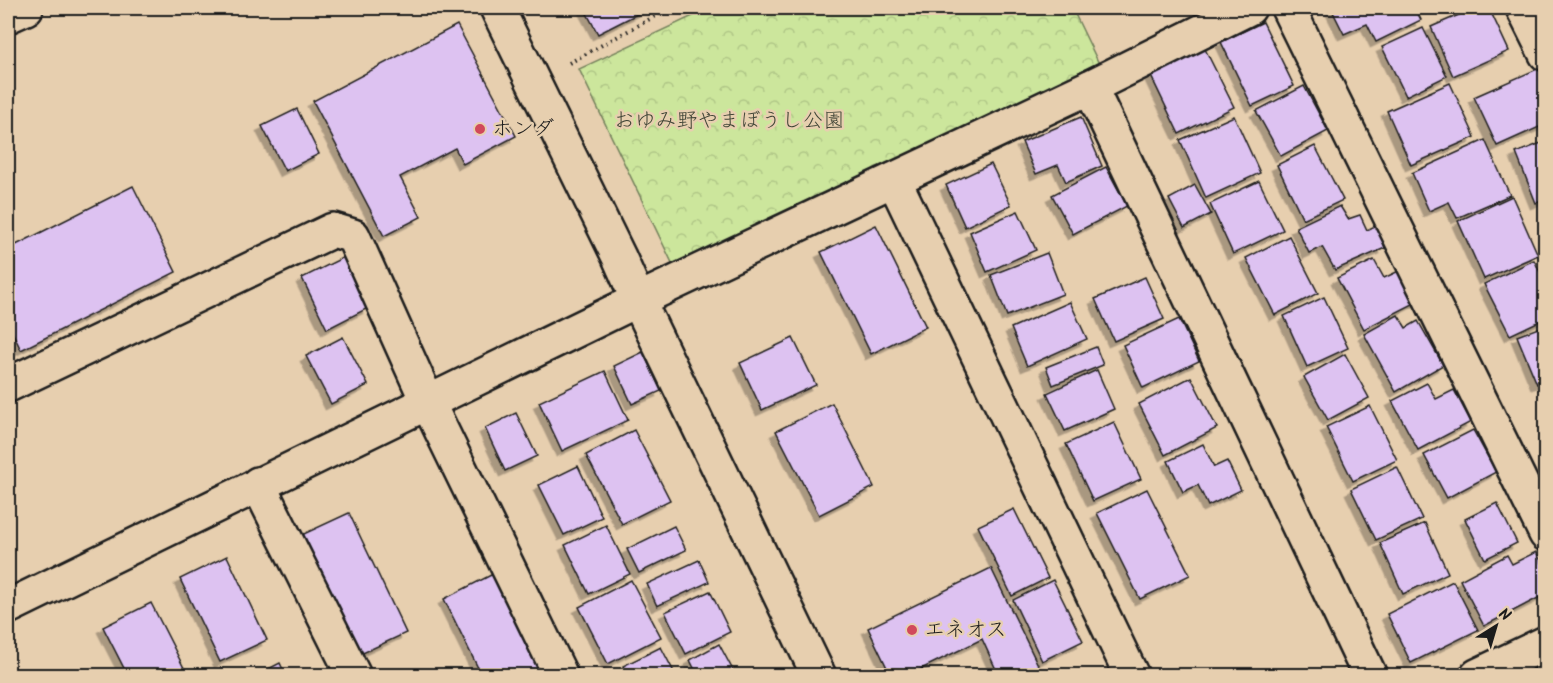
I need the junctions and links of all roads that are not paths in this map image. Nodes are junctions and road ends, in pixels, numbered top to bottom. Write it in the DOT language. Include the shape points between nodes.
graph roads {
  1 [pos="26,8"];
  2 [pos="497,8"];
  3 [pos="1249,8"];
  4 [pos="1288,8"];
  5 [pos="1523,8"];
  6 [pos="8,16"];
  7 [pos="1545,54"];
  8 [pos="1090,87"];
  9 [pos="894,180"];
  10 [pos="638,300"];
  11 [pos="8,385"];
  12 [pos="428,403"];
  13 [pos="258,484"];
  14 [pos="1545,534"];
  15 [pos="8,607"];
  16 [pos="1545,643"];
  17 [pos="354,675"];
  18 [pos="561,675"];
  19 [pos="819,675"];
  20 [pos="1132,675"];
  21 [pos="1370,675"];
  22 [pos="1477,675"];
  1 -- 6 [label="street"];
  2 -- 10 [label="street"];
  3 -- 8 [label="street"];
  4 -- 14 [label="street"];
  5 -- 7 [label="street"];
  8 -- 9 [label="street"];
  8 -- 21 [label="street"];
  9 -- 10 [label="street"];
  9 -- 20 [label="street"];
  10 -- 12 [label="street"];
  10 -- 19 [label="street"];
  11 -- 12 [label="street" via="333,230 353,236"];
  12 -- 13 [label="street"];
  12 -- 18 [label="street"];
  13 -- 15 [label="street"];
  13 -- 17 [label="street"];
  16 -- 22 [label="street"];
}
